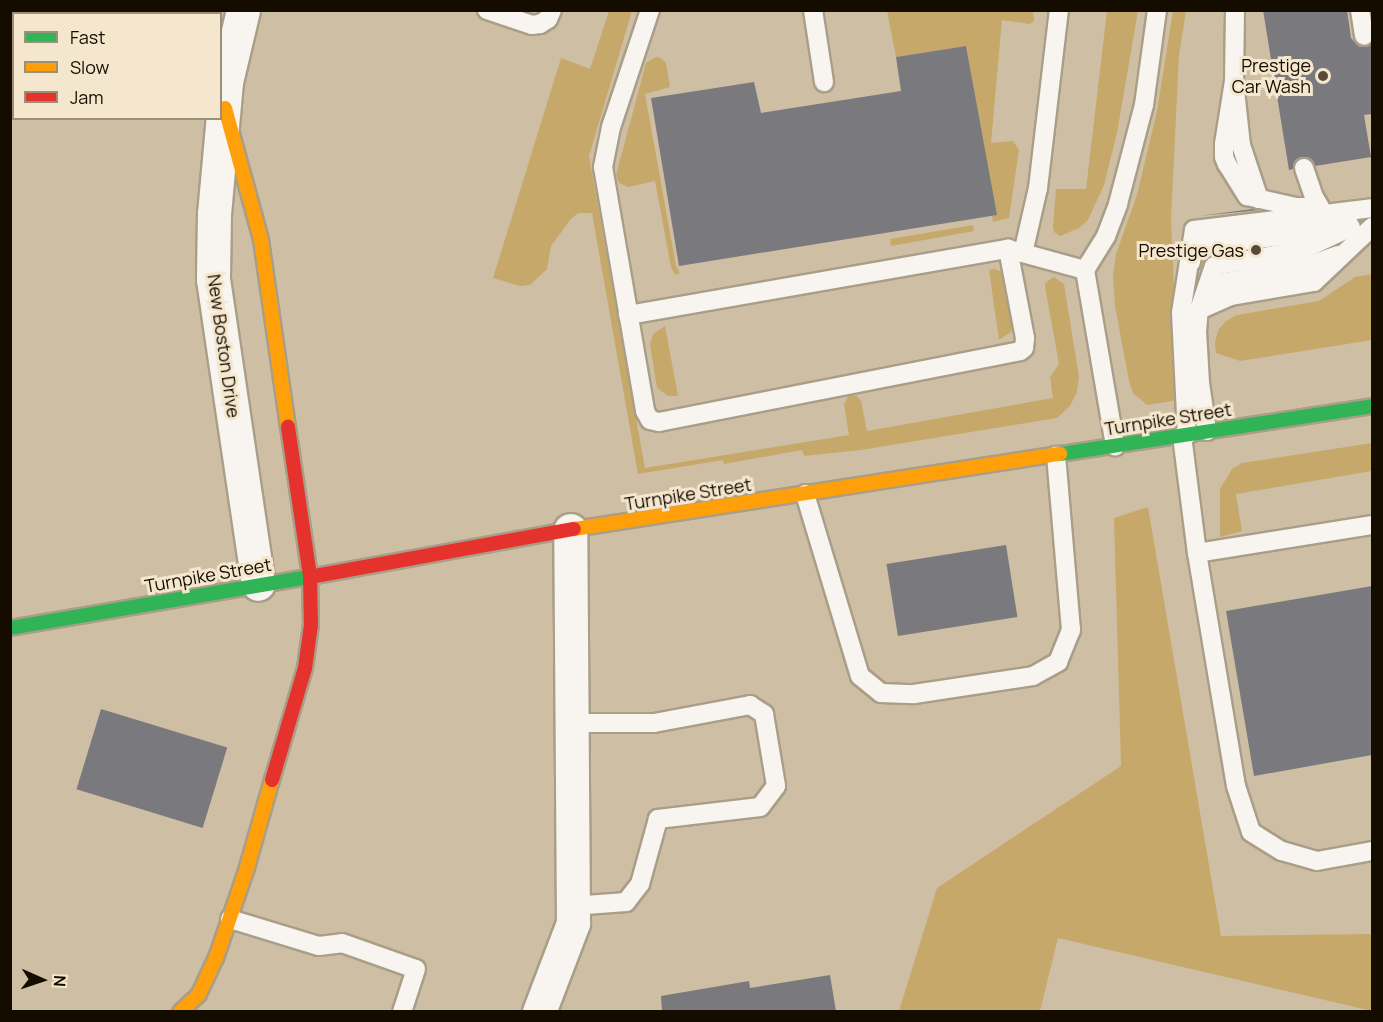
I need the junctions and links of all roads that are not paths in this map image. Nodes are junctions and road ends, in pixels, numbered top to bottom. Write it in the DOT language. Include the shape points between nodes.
graph roads {
  1 [pos="243,10"];
  2 [pos="487,10"];
  3 [pos="552,10"];
  4 [pos="650,10"];
  5 [pos="813,10"];
  6 [pos="1059,10"];
  7 [pos="1157,10"];
  8 [pos="1235,10"];
  9 [pos="1360,10"];
  10 [pos="1364,36"];
  11 [pos="824,82"];
  12 [pos="225,108"];
  13 [pos="1304,168"];
  14 [pos="1320,207"];
  15 [pos="1372,210"];
  16 [pos="1372,227"];
  17 [pos="1015,251"];
  18 [pos="1085,270"];
  19 [pos="1190,312"];
  20 [pos="628,315"];
  21 [pos="1372,406"];
  22 [pos="1207,431"];
  23 [pos="1185,436"];
  24 [pos="1115,446"];
  25 [pos="1056,456"];
  26 [pos="805,494"];
  27 [pos="1372,525"];
  28 [pos="570,530"];
  29 [pos="1197,553"];
  30 [pos="310,576"];
  31 [pos="258,584"];
  32 [pos="10,628"];
  33 [pos="572,723"];
  34 [pos="1372,851"];
  35 [pos="572,906"];
  36 [pos="230,919"];
  37 [pos="180,1011"];
  38 [pos="402,1011"];
  39 [pos="539,1011"];
  1 -- 12 [label="street, New Boston Drive" via="226,82"];
  2 -- 3 [label="lane" via="532,25 548,19"];
  4 -- 20 [label="lane" via="611,127 603,167"];
  5 -- 11 [label="lane"];
  6 -- 17 [label="lane" via="1038,188"];
  7 -- 18 [label="lane" via="1144,105 1118,204 1106,236"];
  8 -- 14 [label="lane" via="1234,81 1224,157 1247,196 1296,207"];
  9 -- 10 [label="lane"];
  12 -- 30 [label="main road, New Boston Drive" via="261,240"];
  12 -- 31 [label="street, New Boston Drive" via="215,194 213,279"];
  13 -- 14 [label="lane"];
  14 -- 15 [label="lane"];
  15 -- 19 [label="lane" via="1302,250 1214,266"];
  15 -- 19 [label="lane" via="1295,234 1195,248"];
  16 -- 19 [label="lane" via="1314,282 1230,296"];
  17 -- 18 [label="lane"];
  17 -- 20 [label="lane"];
  17 -- 20 [label="lane" via="1025,338 1020,351 659,422 650,420 645,411"];
  18 -- 24 [label="lane"];
  19 -- 22 [label="lane"];
  19 -- 23 [label="lane"];
  21 -- 22 [label="main road, Turnpike Street"];
  22 -- 23 [label="main road, Turnpike Street"];
  23 -- 24 [label="main road, Turnpike Street"];
  23 -- 29 [label="lane"];
  24 -- 25 [label="main road, Turnpike Street"];
  25 -- 26 [label="main road, Turnpike Street"];
  25 -- 26 [label="lane" via="1071,630 1058,662 1033,676 914,694 881,693 860,676"];
  26 -- 28 [label="main road, Turnpike Street"];
  27 -- 29 [label="lane"];
  28 -- 30 [label="main road, Turnpike Street"];
  28 -- 33 [label="street"];
  29 -- 34 [label="lane" via="1236,786 1251,832 1282,851 1317,861"];
  30 -- 31 [label="main road, Turnpike Street"];
  30 -- 36 [label="main road, New Boston Drive" via="311,625 305,668"];
  31 -- 32 [label="main road, Turnpike Street"];
  33 -- 35 [label="street"];
  33 -- 35 [label="lane" via="654,723 750,705 764,714 776,786 760,807 658,819 640,884 626,902"];
  35 -- 39 [label="street" via="573,923"];
  36 -- 37 [label="main road, New Boston Drive" via="199,994"];
  36 -- 38 [label="lane" via="319,946 342,943 416,969"];
}
